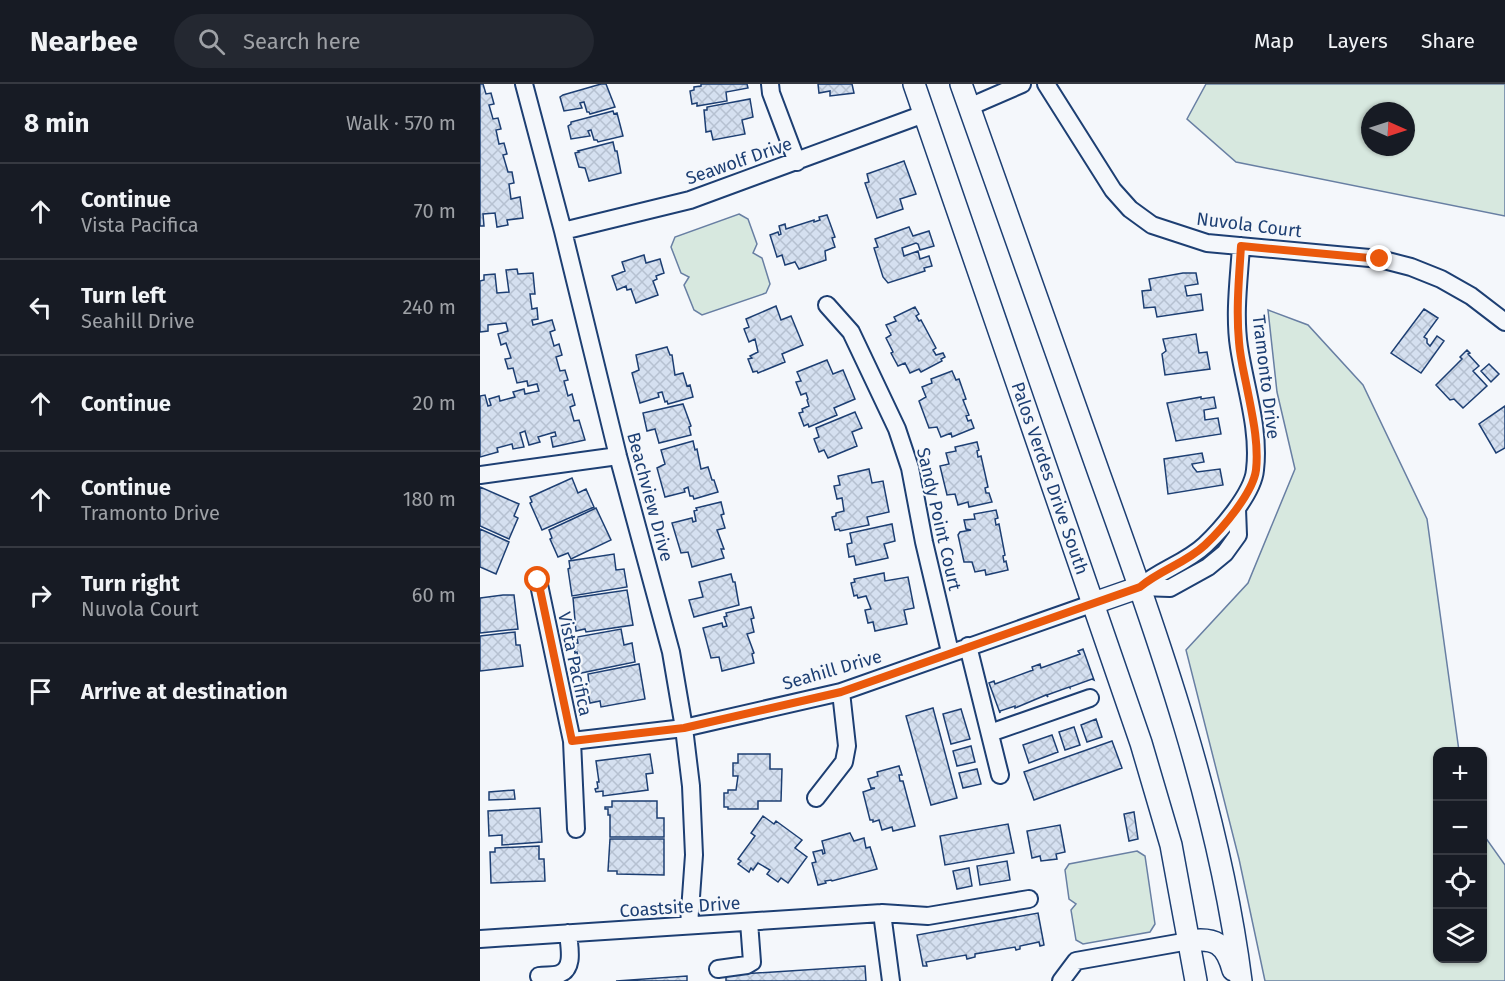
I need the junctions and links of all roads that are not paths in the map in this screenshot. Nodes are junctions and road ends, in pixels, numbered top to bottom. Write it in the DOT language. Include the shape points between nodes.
graph roads {
  1 [pos="524,84"];
  2 [pos="770,84"];
  3 [pos="914,84"];
  4 [pos="961,84"];
  5 [pos="1022,84"];
  6 [pos="1046,84"];
  7 [pos="969,107"];
  8 [pos="924,114"];
  9 [pos="797,162"];
  10 [pos="563,231"];
  11 [pos="1241,246"];
  12 [pos="827,305"];
  13 [pos="1505,322"];
  14 [pos="618,456"];
  15 [pos="480,476"];
  16 [pos="538,580"];
  17 [pos="1140,587"];
  18 [pos="1094,603"];
  19 [pos="968,646"];
  20 [pos="950,652"];
  21 [pos="841,692"];
  22 [pos="1090,698"];
  23 [pos="684,728"];
  24 [pos="990,733"];
  25 [pos="572,741"];
  26 [pos="1000,775"];
  27 [pos="816,798"];
  28 [pos="576,829"];
  29 [pos="1029,899"];
  30 [pos="882,912"];
  31 [pos="749,922"];
  32 [pos="689,926"];
  33 [pos="568,933"];
  34 [pos="480,939"];
  35 [pos="1189,941"];
  36 [pos="718,969"];
  37 [pos="539,976"];
  38 [pos="891,981"];
  39 [pos="1061,981"];
  40 [pos="1196,981"];
  41 [pos="1236,981"];
  42 [pos="1241,981"];
  1 -- 10 [label="street, Beachview Drive"];
  2 -- 9 [label="street"];
  3 -- 8 [label="main road, Palos Verdes Drive South"];
  4 -- 7 [label="main road"];
  5 -- 7 [label="street"];
  6 -- 11 [label="street, Nuvola Court" via="1113,190 1130,209 1152,225 1176,234 1206,243"];
  7 -- 17 [label="main road"];
  8 -- 9 [label="street, Seawolf Drive"];
  8 -- 18 [label="main road, Palos Verdes Drive South"];
  9 -- 10 [label="street, Seawolf Drive" via="690,200"];
  10 -- 14 [label="street, Beachview Drive"];
  11 -- 13 [label="street, Nuvola Court" via="1380,259 1411,267 1471,296"];
  11 -- 17 [label="street, Tramonto Drive" via="1239,345 1252,415 1256,471 1237,509 1238,535 1217,560 1170,588"];
  12 -- 20 [label="street, Sandy Point Court" via="851,332 897,429 910,468"];
  14 -- 15 [label="street"];
  14 -- 23 [label="street, Beachview Drive" via="671,652"];
  16 -- 25 [label="street, Vista Pacifica"];
  17 -- 18 [label="main road"];
  17 -- 42 [label="main road" via="1222,868"];
  18 -- 19 [label="street, Seahill Drive"];
  18 -- 35 [label="main road, Palos Verdes Drive South" via="1156,791 1171,845"];
  19 -- 20 [label="street, Seahill Drive"];
  19 -- 24 [label="street"];
  20 -- 21 [label="street, Seahill Drive"];
  21 -- 23 [label="street, Seahill Drive"];
  21 -- 27 [label="street" via="847,746 844,762"];
  22 -- 24 [label="street"];
  23 -- 25 [label="street, Seahill Drive"];
  23 -- 32 [label="street, Beachview Drive" via="694,855"];
  24 -- 26 [label="street"];
  25 -- 28 [label="street, Vista Pacifica"];
  29 -- 30 [label="street, Coastsite Drive" via="928,916"];
  30 -- 31 [label="street, Coastsite Drive"];
  30 -- 38 [label="street"];
  31 -- 32 [label="street, Coastsite Drive"];
  31 -- 36 [label="street" via="752,962"];
  32 -- 33 [label="street, Coastsite Drive"];
  33 -- 34 [label="street, Coastsite Drive"];
  33 -- 37 [label="street" via="568,968 560,974"];
  35 -- 39 [label="street" via="1076,961"];
  35 -- 40 [label="main road, Palos Verdes Drive South"];
  35 -- 41 [label="main road" via="1216,942 1224,949"];
}
